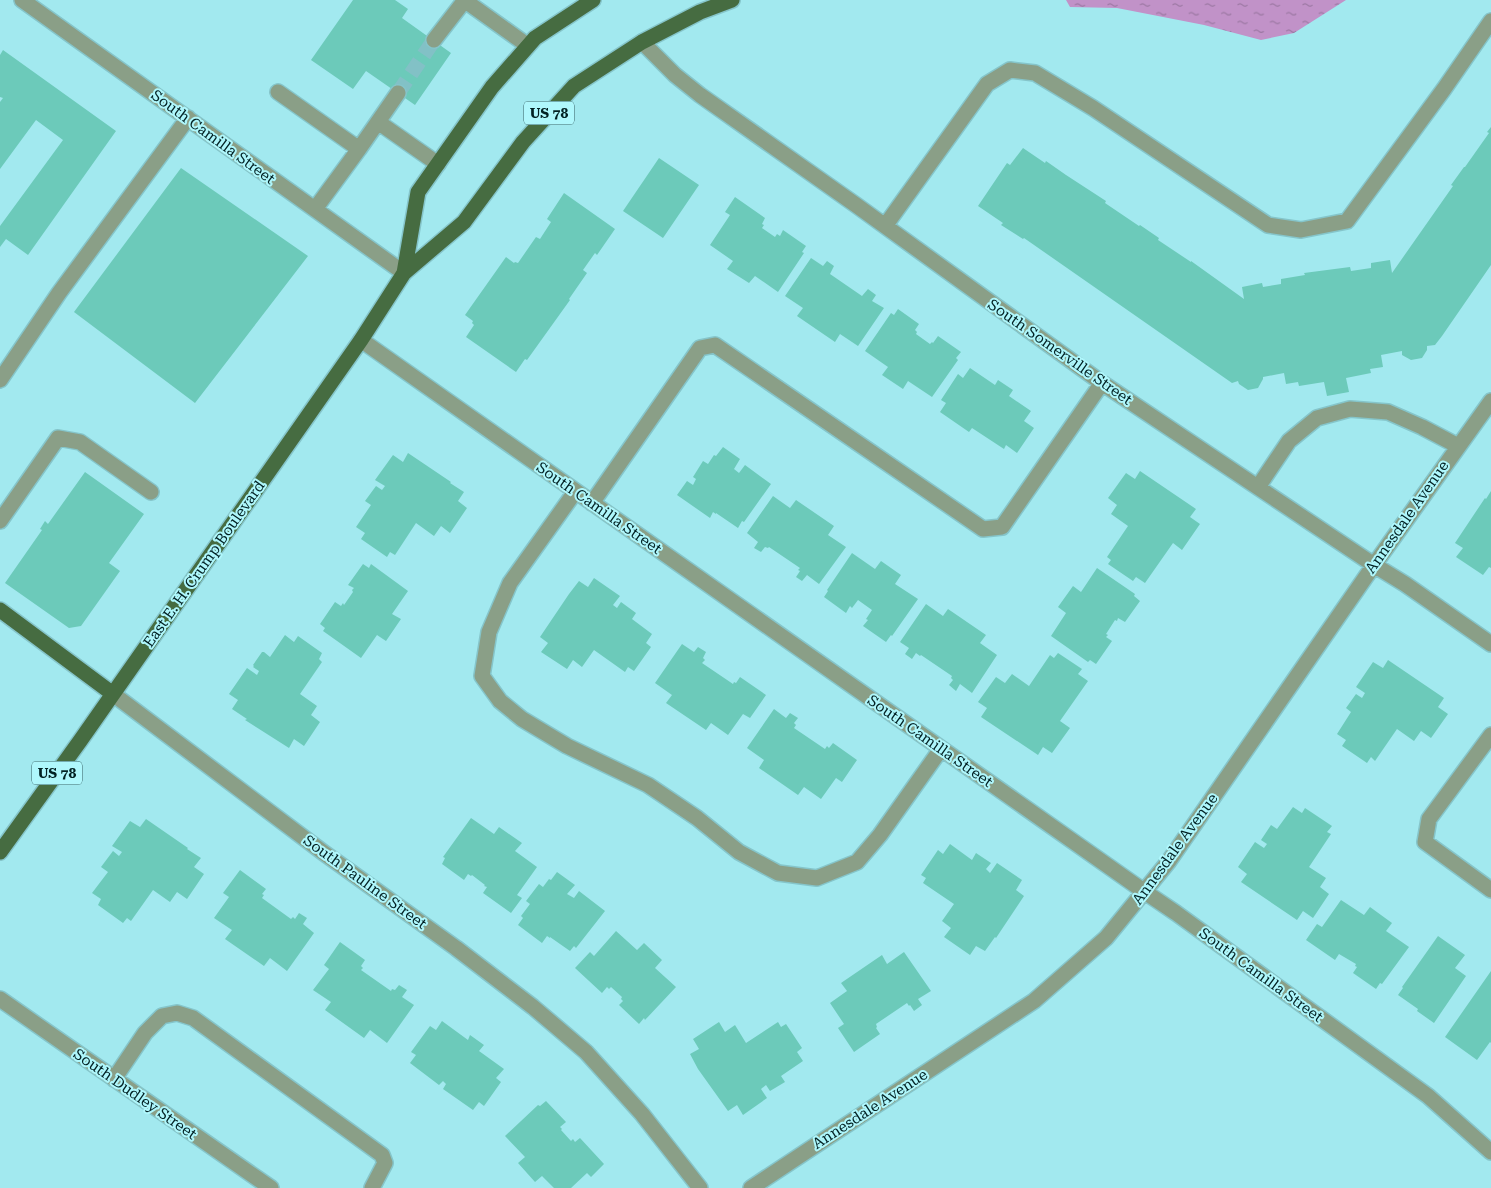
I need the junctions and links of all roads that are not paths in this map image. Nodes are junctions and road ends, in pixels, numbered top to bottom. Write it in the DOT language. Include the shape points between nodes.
graph roads {
  1 [pos="22,0"];
  2 [pos="464,0"];
  3 [pos="593,0"];
  4 [pos="732,0"];
  5 [pos="1491,22"];
  6 [pos="434,40"];
  7 [pos="642,42"];
  8 [pos="528,46"];
  9 [pos="278,92"];
  10 [pos="398,93"];
  11 [pos="188,118"];
  12 [pos="378,122"];
  13 [pos="359,149"];
  14 [pos="438,164"];
  15 [pos="315,209"];
  16 [pos="885,226"];
  17 [pos="404,273"];
  18 [pos="361,340"];
  19 [pos="0,380"];
  20 [pos="1102,383"];
  21 [pos="1491,401"];
  22 [pos="1458,446"];
  23 [pos="1258,488"];
  24 [pos="151,492"];
  25 [pos="575,492"];
  26 [pos="592,503"];
  27 [pos="0,521"];
  28 [pos="1374,565"];
  29 [pos="0,610"];
  30 [pos="1491,644"];
  31 [pos="113,694"];
  32 [pos="1491,735"];
  33 [pos="942,749"];
  34 [pos="0,852"];
  35 [pos="1491,890"];
  36 [pos="1145,892"];
  37 [pos="0,1000"];
  38 [pos="114,1078"];
  39 [pos="1491,1152"];
  40 [pos="271,1188"];
  41 [pos="372,1188"];
  42 [pos="700,1188"];
  43 [pos="751,1188"];
  1 -- 11 [label="street, South Camilla Street"];
  2 -- 6 [label="street"];
  2 -- 8 [label="street"];
  3 -- 8 [label="main road, East E. H. Crump Boulevard / US 78" via="534,38"];
  4 -- 7 [label="main road, East E. H. Crump Boulevard / US 78" via="700,12"];
  5 -- 16 [label="street" via="1347,221 1300,230 1268,225 1076,98 1034,73 1010,70 987,84"];
  7 -- 16 [label="street, South Somerville Street" via="700,95"];
  7 -- 17 [label="main road, East E. H. Crump Boulevard / US 78" via="574,86 522,142 464,222"];
  8 -- 14 [label="main road, East E. H. Crump Boulevard / US 78" via="492,87"];
  9 -- 13 [label="street"];
  10 -- 12 [label="street"];
  11 -- 15 [label="street, South Camilla Street"];
  11 -- 19 [label="street" via="59,293"];
  12 -- 13 [label="street"];
  12 -- 14 [label="street"];
  13 -- 15 [label="street"];
  14 -- 17 [label="main road, East E. H. Crump Boulevard / US 78" via="418,192"];
  15 -- 17 [label="street, South Camilla Street"];
  16 -- 20 [label="street, South Somerville Street"];
  17 -- 18 [label="main road, East E. H. Crump Boulevard / US 78"];
  18 -- 25 [label="street, South Camilla Street"];
  18 -- 31 [label="main road, East E. H. Crump Boulevard / US 78"];
  20 -- 23 [label="street, South Somerville Street"];
  20 -- 26 [label="street" via="1002,527 983,529 715,345 700,348"];
  21 -- 22 [label="street, Annesdale Avenue"];
  22 -- 23 [label="street" via="1388,412 1350,409 1317,418 1289,441"];
  22 -- 28 [label="street, Annesdale Avenue"];
  23 -- 28 [label="street, South Somerville Street"];
  24 -- 27 [label="street" via="80,442 58,438"];
  25 -- 26 [label="street, South Camilla Street"];
  25 -- 33 [label="street" via="510,583 489,632 482,676 500,701 522,719 567,746 648,786 697,818 740,852 770,869 817,878 857,862"];
  26 -- 33 [label="street, South Camilla Street"];
  28 -- 30 [label="street, South Somerville Street"];
  28 -- 36 [label="street, Annesdale Avenue"];
  29 -- 31 [label="main road, South Pauline Street"];
  31 -- 34 [label="main road, East E. H. Crump Boulevard / US 78"];
  31 -- 42 [label="street, South Pauline Street" via="533,1007 586,1052 642,1114"];
  32 -- 35 [label="street" via="1429,819 1425,842"];
  33 -- 36 [label="street, South Camilla Street"];
  36 -- 39 [label="street, South Camilla Street" via="1428,1096"];
  36 -- 43 [label="street, Annesdale Avenue" via="1106,938 1034,1000"];
  37 -- 38 [label="street, South Dudley Street"];
  38 -- 40 [label="street, South Dudley Street"];
  38 -- 41 [label="street" via="145,1033 162,1016 177,1013 193,1018 382,1155 384,1163"];
}
